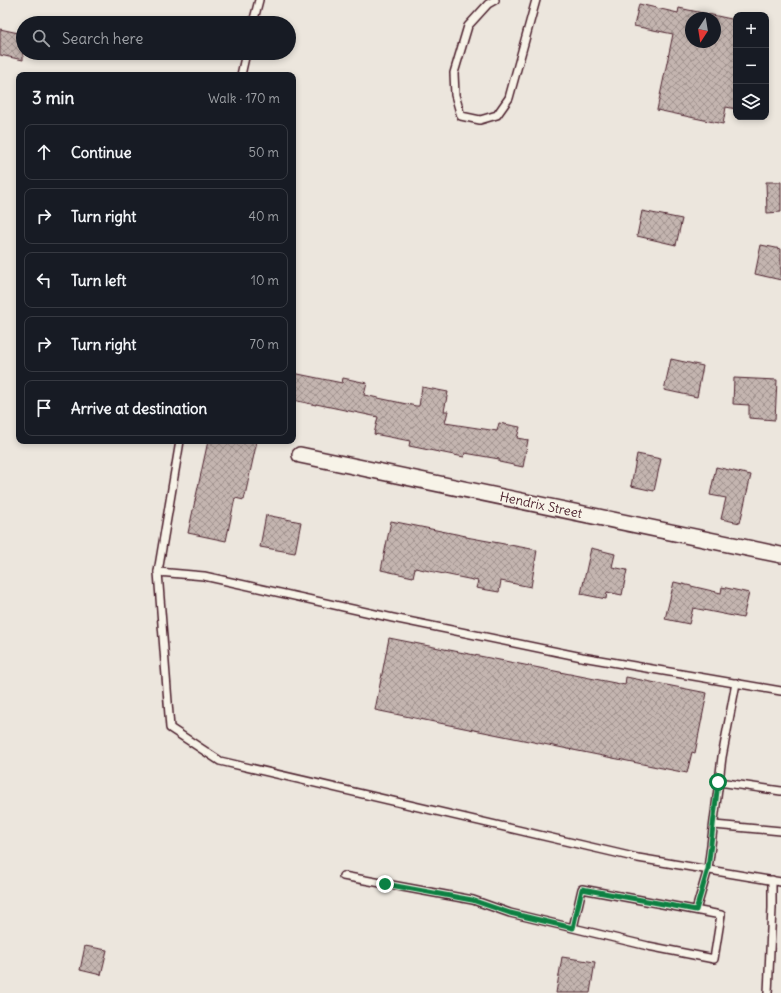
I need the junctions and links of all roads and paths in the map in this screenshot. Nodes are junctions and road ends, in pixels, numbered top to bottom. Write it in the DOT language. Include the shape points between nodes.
graph roads {
  1 [pos="259,0"];
  2 [pos="495,0"];
  3 [pos="536,0"];
  4 [pos="255,16"];
  5 [pos="244,60"];
  6 [pos="242,72"];
  7 [pos="179,444"];
  8 [pos="300,455"];
  9 [pos="781,556"];
  10 [pos="158,572"];
  11 [pos="736,683"];
  12 [pos="781,691"];
  13 [pos="718,782"];
  14 [pos="781,791"];
  15 [pos="714,825"];
  16 [pos="781,831"];
  17 [pos="708,869"];
  18 [pos="343,876"];
  19 [pos="772,880"];
  20 [pos="781,882"];
  21 [pos="696,910"];
  22 [pos="573,928"];
  23 [pos="768,993"];
  1 -- 4 [label="lane"];
  2 -- 3 [label="lane" via="468,26 454,73 455,95 462,116 480,120 498,115 509,98"];
  5 -- 6 [label="lane"];
  7 -- 10 [label="lane"];
  8 -- 9 [label="street, Hendrix Street"];
  10 -- 11 [label="lane" via="204,576 567,654"];
  10 -- 17 [label="lane" via="170,728 220,761 630,856"];
  11 -- 12 [label="lane"];
  11 -- 13 [label="lane"];
  13 -- 14 [label="lane"];
  13 -- 15 [label="lane"];
  15 -- 16 [label="lane"];
  15 -- 17 [label="lane"];
  17 -- 19 [label="lane"];
  17 -- 21 [label="lane"];
  18 -- 22 [label="lane" via="472,900 510,913"];
  19 -- 20 [label="lane"];
  19 -- 23 [label="lane"];
  21 -- 22 [label="lane" via="582,889"];
  21 -- 22 [label="lane" via="721,915 714,958"];
}
